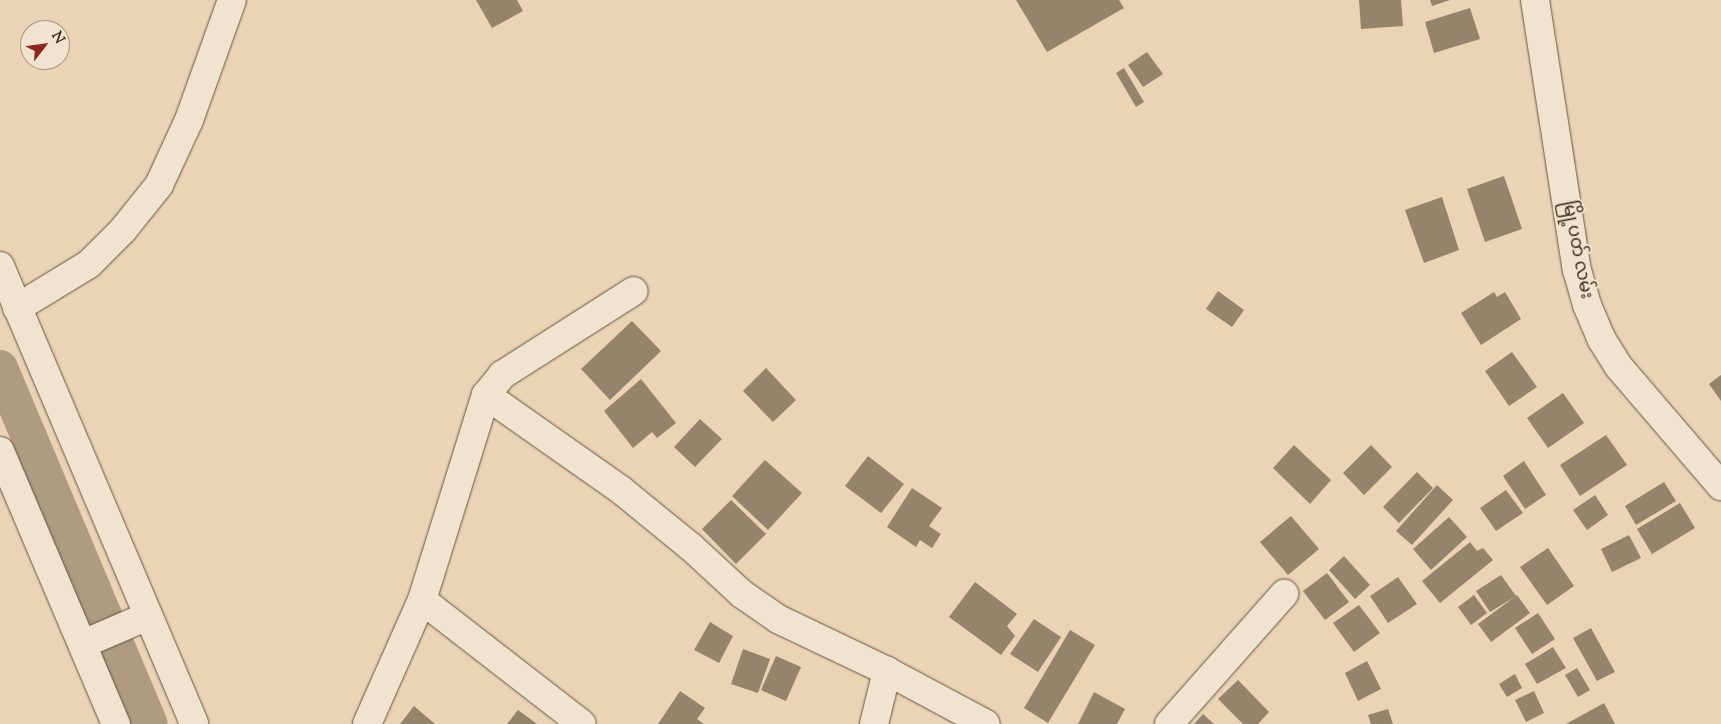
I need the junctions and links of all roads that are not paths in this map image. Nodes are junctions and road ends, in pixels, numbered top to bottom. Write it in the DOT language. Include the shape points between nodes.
graph roads {
  1 [pos="232,0"];
  2 [pos="1535,0"];
  3 [pos="0,266"];
  4 [pos="634,291"];
  5 [pos="17,308"];
  6 [pos="486,395"];
  7 [pos="0,451"];
  8 [pos="1721,486"];
  9 [pos="1284,594"];
  10 [pos="422,600"];
  11 [pos="141,619"];
  12 [pos="90,641"];
  13 [pos="887,672"];
  14 [pos="116,724"];
  15 [pos="194,724"];
  16 [pos="367,724"];
  17 [pos="582,724"];
  18 [pos="874,724"];
  19 [pos="986,724"];
  20 [pos="1169,724"];
  1 -- 5 [label="street" via="189,120 159,185 123,230 89,264"];
  2 -- 8 [label="street, မြို့ပတ် လမ်း" via="1577,270 1586,305 1619,367"];
  3 -- 5 [label="street"];
  4 -- 6 [label="street" via="502,375"];
  5 -- 11 [label="street"];
  6 -- 10 [label="street"];
  6 -- 13 [label="street" via="627,495 692,546 742,594 778,619"];
  7 -- 12 [label="street"];
  9 -- 20 [label="street"];
  10 -- 16 [label="street"];
  10 -- 17 [label="street"];
  11 -- 12 [label="street"];
  11 -- 15 [label="street"];
  12 -- 14 [label="street"];
  13 -- 18 [label="street"];
  13 -- 19 [label="street"];
}
